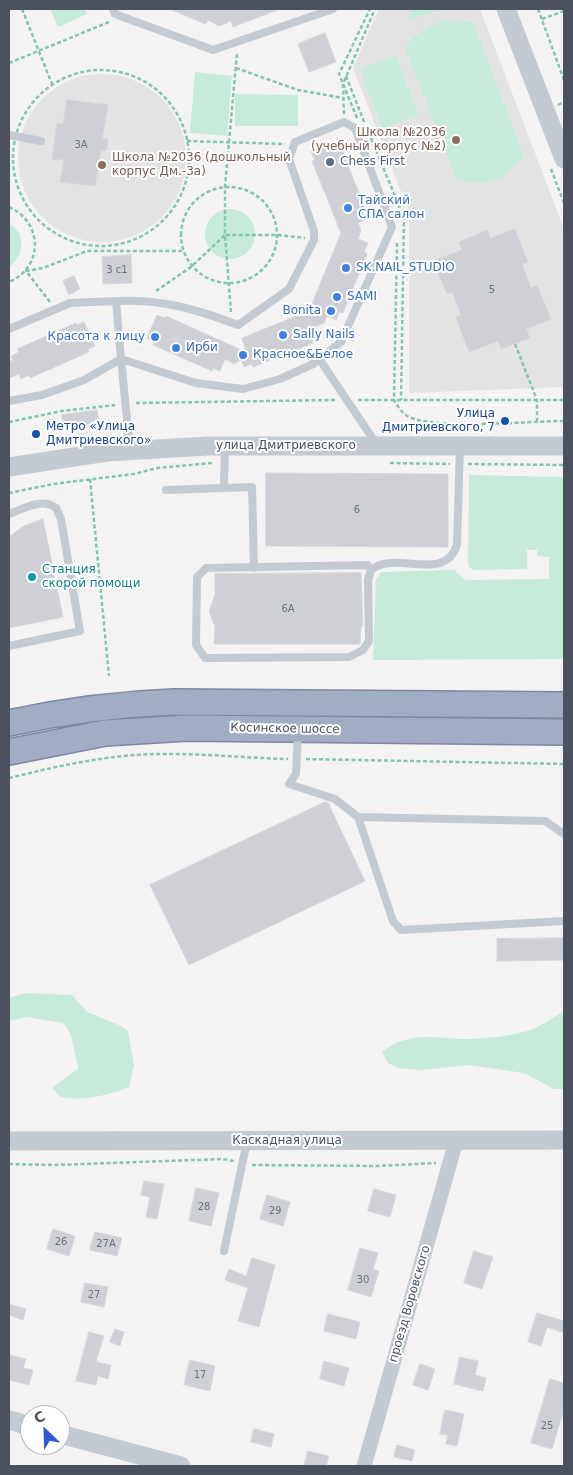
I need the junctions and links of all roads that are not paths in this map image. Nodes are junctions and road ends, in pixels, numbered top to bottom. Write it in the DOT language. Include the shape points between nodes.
graph roads {
  1 [pos="113,9"];
  2 [pos="333,9"];
  3 [pos="507,9"];
  4 [pos="12,136"];
  5 [pos="41,141"];
  6 [pos="564,159"];
  7 [pos="116,301"];
  8 [pos="9,330"];
  9 [pos="121,359"];
  10 [pos="320,360"];
  11 [pos="9,401"];
  12 [pos="378,446"];
  13 [pos="564,446"];
  14 [pos="130,450"];
  15 [pos="225,454"];
  16 [pos="460,455"];
  17 [pos="9,467"];
  18 [pos="224,487"];
  19 [pos="166,490"];
  20 [pos="9,514"];
  21 [pos="254,568"];
  22 [pos="372,570"];
  23 [pos="9,646"];
  24 [pos="564,705"];
  25 [pos="9,723"];
  26 [pos="298,729"];
  27 [pos="564,732"];
  28 [pos="9,752"];
  29 [pos="358,817"];
  30 [pos="564,834"];
  31 [pos="564,921"];
  32 [pos="564,1140"];
  33 [pos="9,1141"];
  34 [pos="247,1141"];
  35 [pos="456,1141"];
  36 [pos="224,1251"];
  37 [pos="70,1437"];
  38 [pos="181,1466"];
  39 [pos="364,1466"];
  1 -- 2 [label="lane" via="115,14 213,50"];
  3 -- 6 [label="street"];
  4 -- 5 [label="lane"];
  7 -- 8 [label="lane" via="70,303"];
  7 -- 9 [label="lane"];
  7 -- 10 [label="lane" via="144,300 180,305 238,325 289,289 314,240 314,231 289,159 296,142 344,122 355,128 392,227 341,342"];
  9 -- 10 [label="lane" via="196,383 243,389 280,379"];
  9 -- 11 [label="lane" via="84,380 42,395"];
  9 -- 14 [label="lane"];
  10 -- 12 [label="lane"];
  12 -- 15 [label="street, улица Дмитриевского"];
  12 -- 16 [label="street, улица Дмитриевского"];
  13 -- 16 [label="street, улица Дмитриевского"];
  14 -- 15 [label="street, улица Дмитриевского"];
  14 -- 17 [label="street, улица Дмитриевского"];
  15 -- 18 [label="lane"];
  16 -- 22 [label="lane" via="457,545 451,558 434,564 381,564"];
  18 -- 19 [label="lane"];
  18 -- 21 [label="lane" via="252,487"];
  20 -- 23 [label="lane" via="46,503 56,508 61,519 80,631"];
  21 -- 22 [label="lane" via="368,565"];
  21 -- 22 [label="lane" via="206,568 197,577 196,645 204,658 349,657 357,654 368,641 368,580"];
  24 -- 25 [label="highway" via="174,702 68,711"];
  26 -- 27 [label="highway, Косинское шоссе"];
  26 -- 28 [label="highway, Косинское шоссе" via="137,730 75,737"];
  26 -- 29 [label="lane" via="296,774 289,784 335,799"];
  29 -- 30 [label="lane" via="545,821"];
  29 -- 31 [label="lane" via="393,921 401,930"];
  32 -- 35 [label="street, Каскадная улица"];
  33 -- 34 [label="street, Каскадная улица"];
  34 -- 35 [label="street, Каскадная улица"];
  34 -- 36 [label="lane"];
  35 -- 39 [label="street, проезд Воровского"];
  37 -- 38 [label="street"];
}
